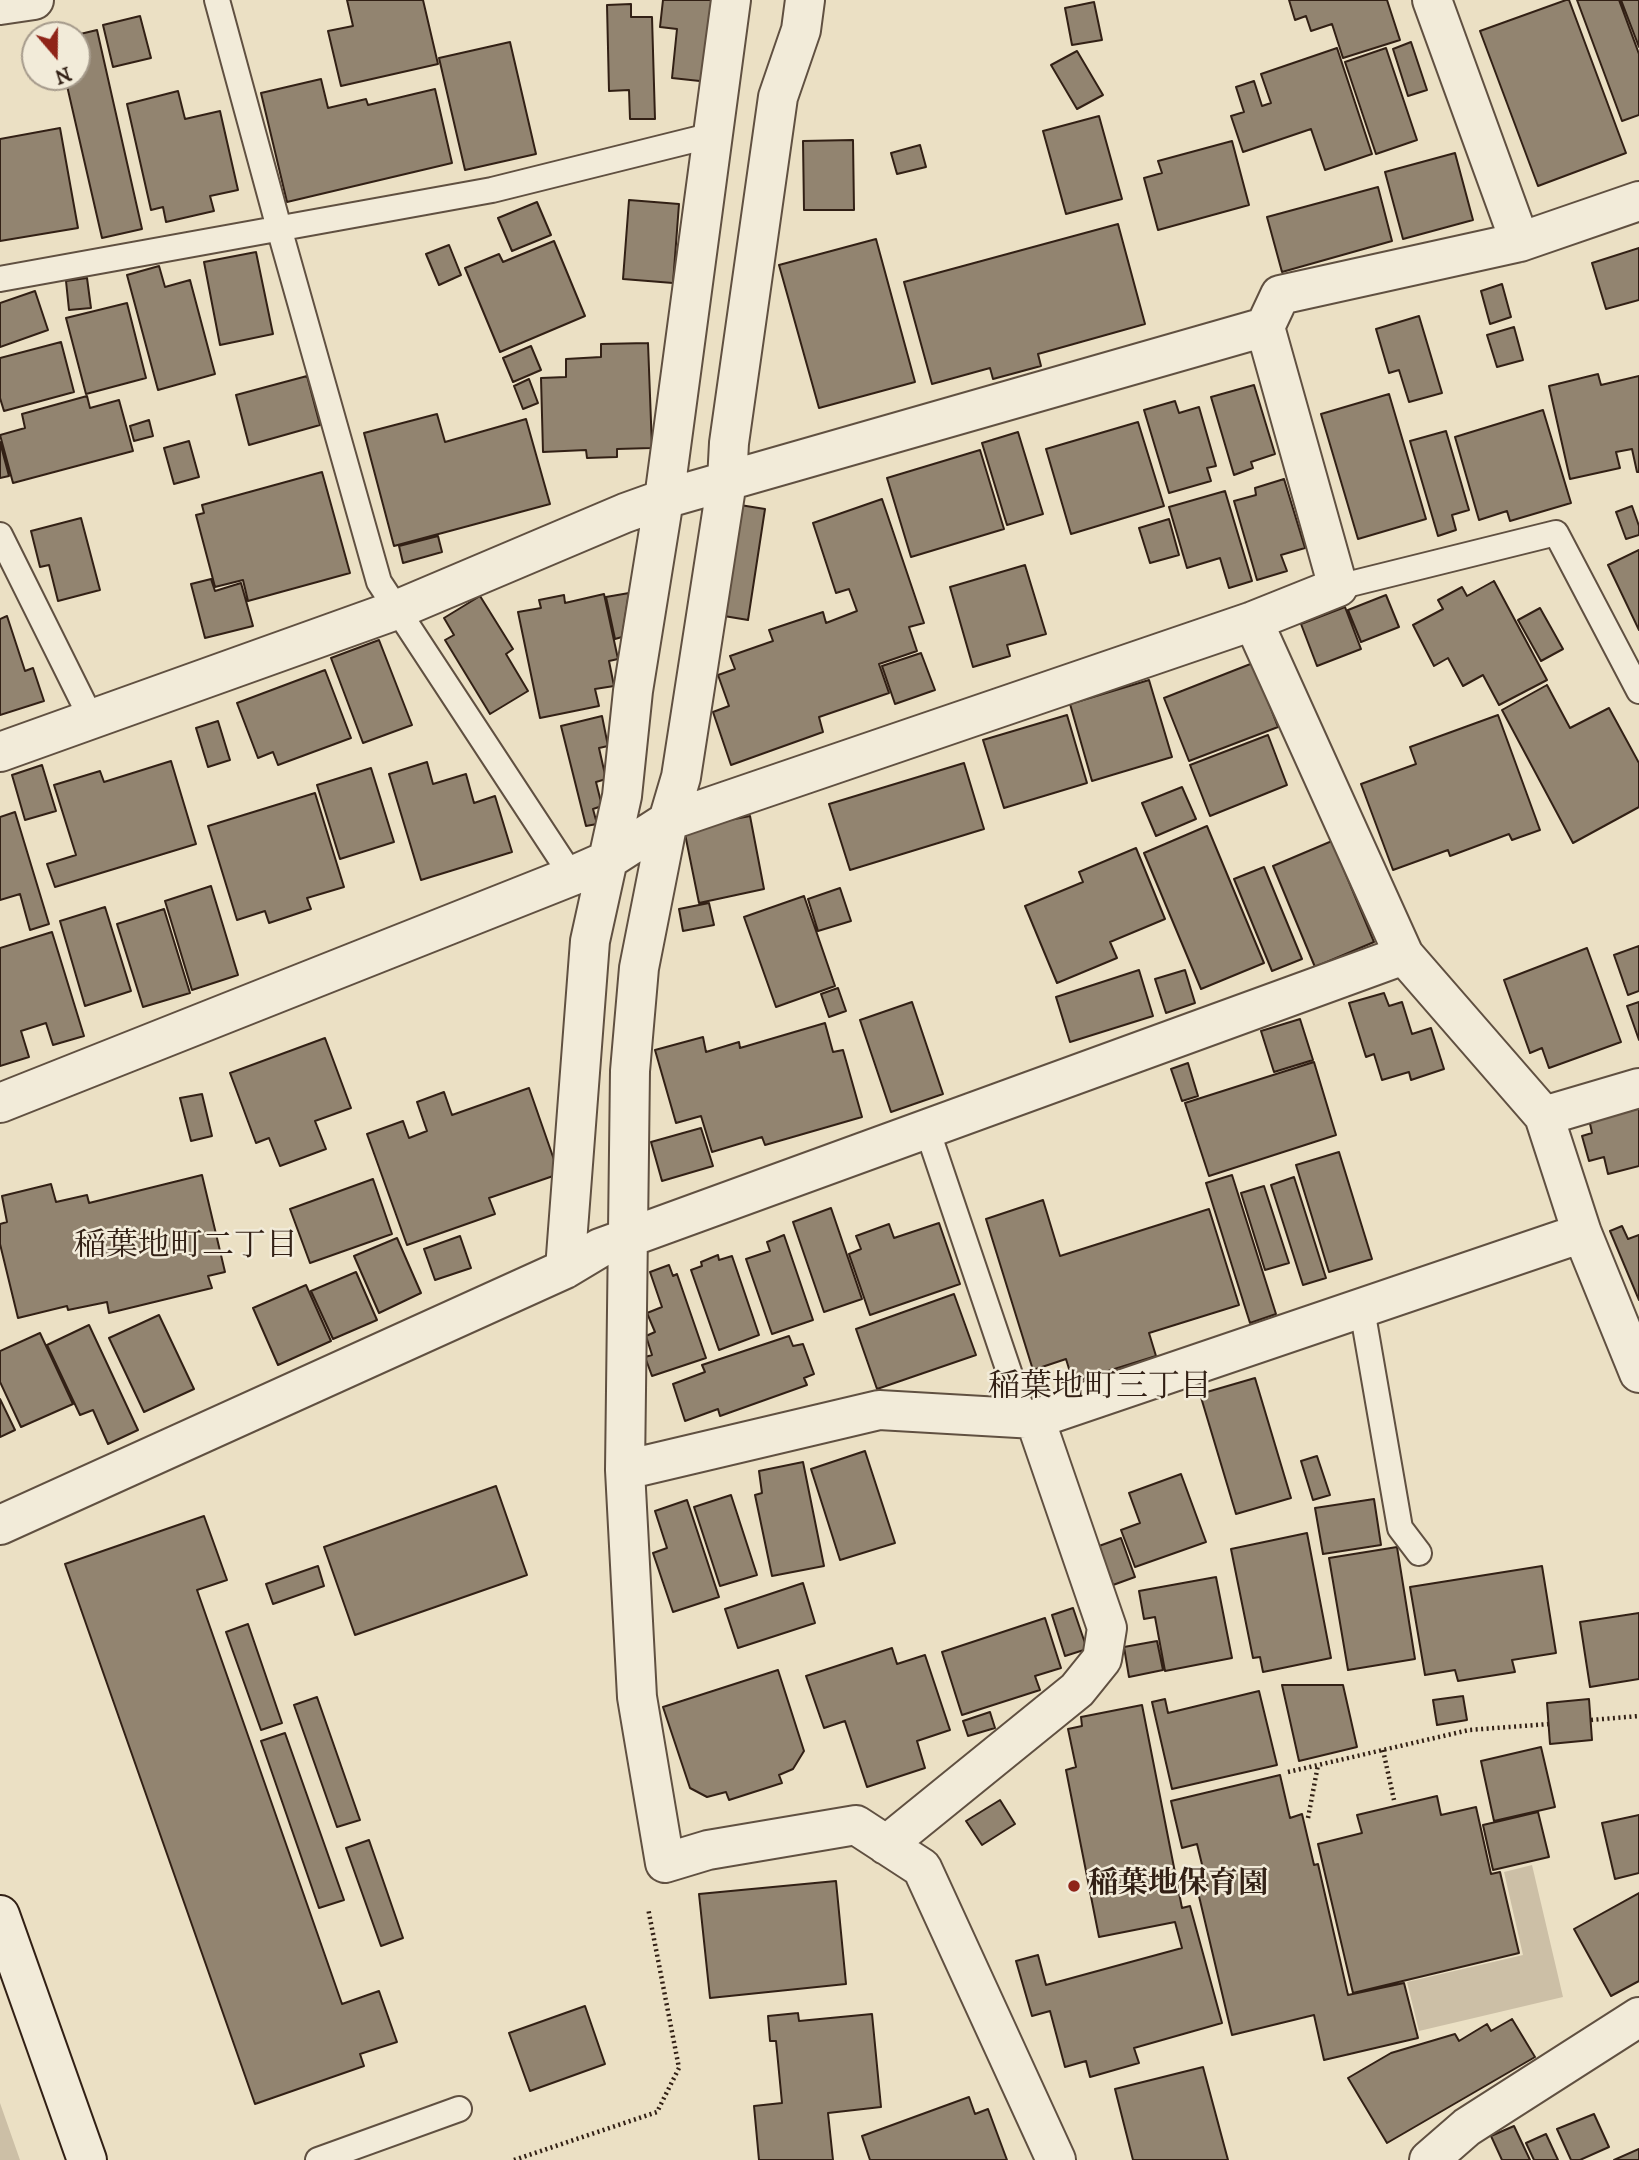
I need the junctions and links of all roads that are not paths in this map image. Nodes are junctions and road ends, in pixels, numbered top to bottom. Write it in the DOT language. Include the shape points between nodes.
graph roads {
  1 [pos="34,0"];
  2 [pos="217,0"];
  3 [pos="731,0"];
  4 [pos="805,0"];
  5 [pos="1432,0"];
  6 [pos="0,5"];
  7 [pos="713,135"];
  8 [pos="1639,201"];
  9 [pos="279,228"];
  10 [pos="1520,242"];
  11 [pos="0,279"];
  12 [pos="1265,327"];
  13 [pos="727,481"];
  14 [pos="664,499"];
  15 [pos="0,535"];
  16 [pos="1338,587"];
  17 [pos="396,610"];
  18 [pos="1253,621"];
  19 [pos="1639,691"];
  20 [pos="92,720"];
  21 [pos="0,752"];
  22 [pos="668,821"];
  23 [pos="589,869"];
  24 [pos="1404,955"];
  25 [pos="1639,1088"];
  26 [pos="0,1103"];
  27 [pos="1544,1116"];
  28 [pos="927,1129"];
  29 [pos="1582,1233"];
  30 [pos="627,1238"];
  31 [pos="565,1269"];
  32 [pos="1362,1309"];
  33 [pos="1639,1373"];
  34 [pos="1030,1419"];
  35 [pos="625,1470"];
  36 [pos="0,1525"];
  37 [pos="1419,1553"];
  38 [pos="887,1845"];
  39 [pos="0,1915"];
  40 [pos="1639,2017"];
  41 [pos="459,2109"];
  42 [pos="87,2160"];
  43 [pos="318,2160"];
  44 [pos="1056,2160"];
  45 [pos="1429,2160"];
  1 -- 6 [label="street"];
  2 -- 9 [label="lane"];
  3 -- 7 [label="street"];
  4 -- 13 [label="street" via="801,30 778,97"];
  5 -- 10 [label="street"];
  7 -- 9 [label="lane" via="492,190"];
  7 -- 14 [label="street"];
  8 -- 10 [label="street"];
  9 -- 11 [label="lane"];
  9 -- 17 [label="lane" via="379,582"];
  10 -- 12 [label="street" via="1280,295"];
  12 -- 13 [label="street"];
  12 -- 16 [label="street"];
  13 -- 14 [label="street"];
  13 -- 22 [label="street" via="681,777"];
  14 -- 17 [label="street"];
  14 -- 23 [label="street" via="633,691 622,796"];
  15 -- 20 [label="lane"];
  16 -- 18 [label="street"];
  16 -- 19 [label="lane" via="1556,533"];
  17 -- 20 [label="street"];
  17 -- 23 [label="lane"];
  18 -- 22 [label="street"];
  18 -- 24 [label="street"];
  20 -- 21 [label="street"];
  22 -- 23 [label="street"];
  22 -- 30 [label="street" via="639,968 630,1071"];
  23 -- 26 [label="street"];
  23 -- 31 [label="street" via="590,941"];
  24 -- 27 [label="street"];
  24 -- 28 [label="street"];
  25 -- 27 [label="street"];
  27 -- 29 [label="street"];
  28 -- 30 [label="street"];
  28 -- 34 [label="lane"];
  29 -- 32 [label="street"];
  29 -- 33 [label="street"];
  30 -- 31 [label="street"];
  30 -- 35 [label="street"];
  31 -- 36 [label="street"];
  32 -- 34 [label="street"];
  32 -- 37 [label="lane" via="1400,1528"];
  34 -- 35 [label="street" via="879,1410"];
  34 -- 38 [label="street" via="1107,1629 1102,1659 1077,1690"];
  35 -- 38 [label="street" via="636,1697 665,1863 708,1850 856,1825"];
  38 -- 44 [label="street" via="922,1868"];
  39 -- 42 [label="street"];
  40 -- 45 [label="street" via="1467,2127"];
  41 -- 43 [label="lane"];
}
